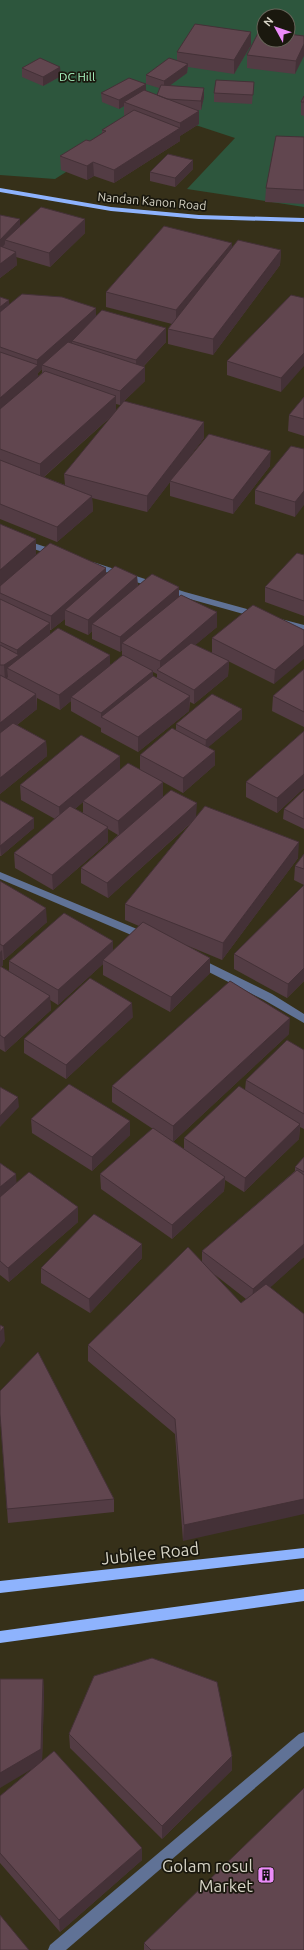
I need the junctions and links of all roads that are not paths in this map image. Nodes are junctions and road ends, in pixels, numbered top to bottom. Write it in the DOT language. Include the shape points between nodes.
graph roads {
  1 [pos="0,190"];
  2 [pos="304,220"];
  3 [pos="0,535"];
  4 [pos="61,555"];
  5 [pos="84,562"];
  6 [pos="304,628"];
  7 [pos="0,875"];
  8 [pos="155,940"];
  9 [pos="192,958"];
  10 [pos="304,1019"];
  11 [pos="304,1553"];
  12 [pos="0,1587"];
  13 [pos="304,1596"];
  14 [pos="0,1637"];
  15 [pos="304,1738"];
  16 [pos="55,1950"];
  1 -- 2 [label="main road, Nandan Kanon Road" via="111,209 199,217"];
  3 -- 4 [label="street"];
  5 -- 6 [label="street" via="182,594"];
  7 -- 8 [label="street"];
  9 -- 10 [label="street" via="268,997"];
  11 -- 12 [label="main road, Jubilee Road"];
  13 -- 14 [label="main road"];
  15 -- 16 [label="street"];
}
